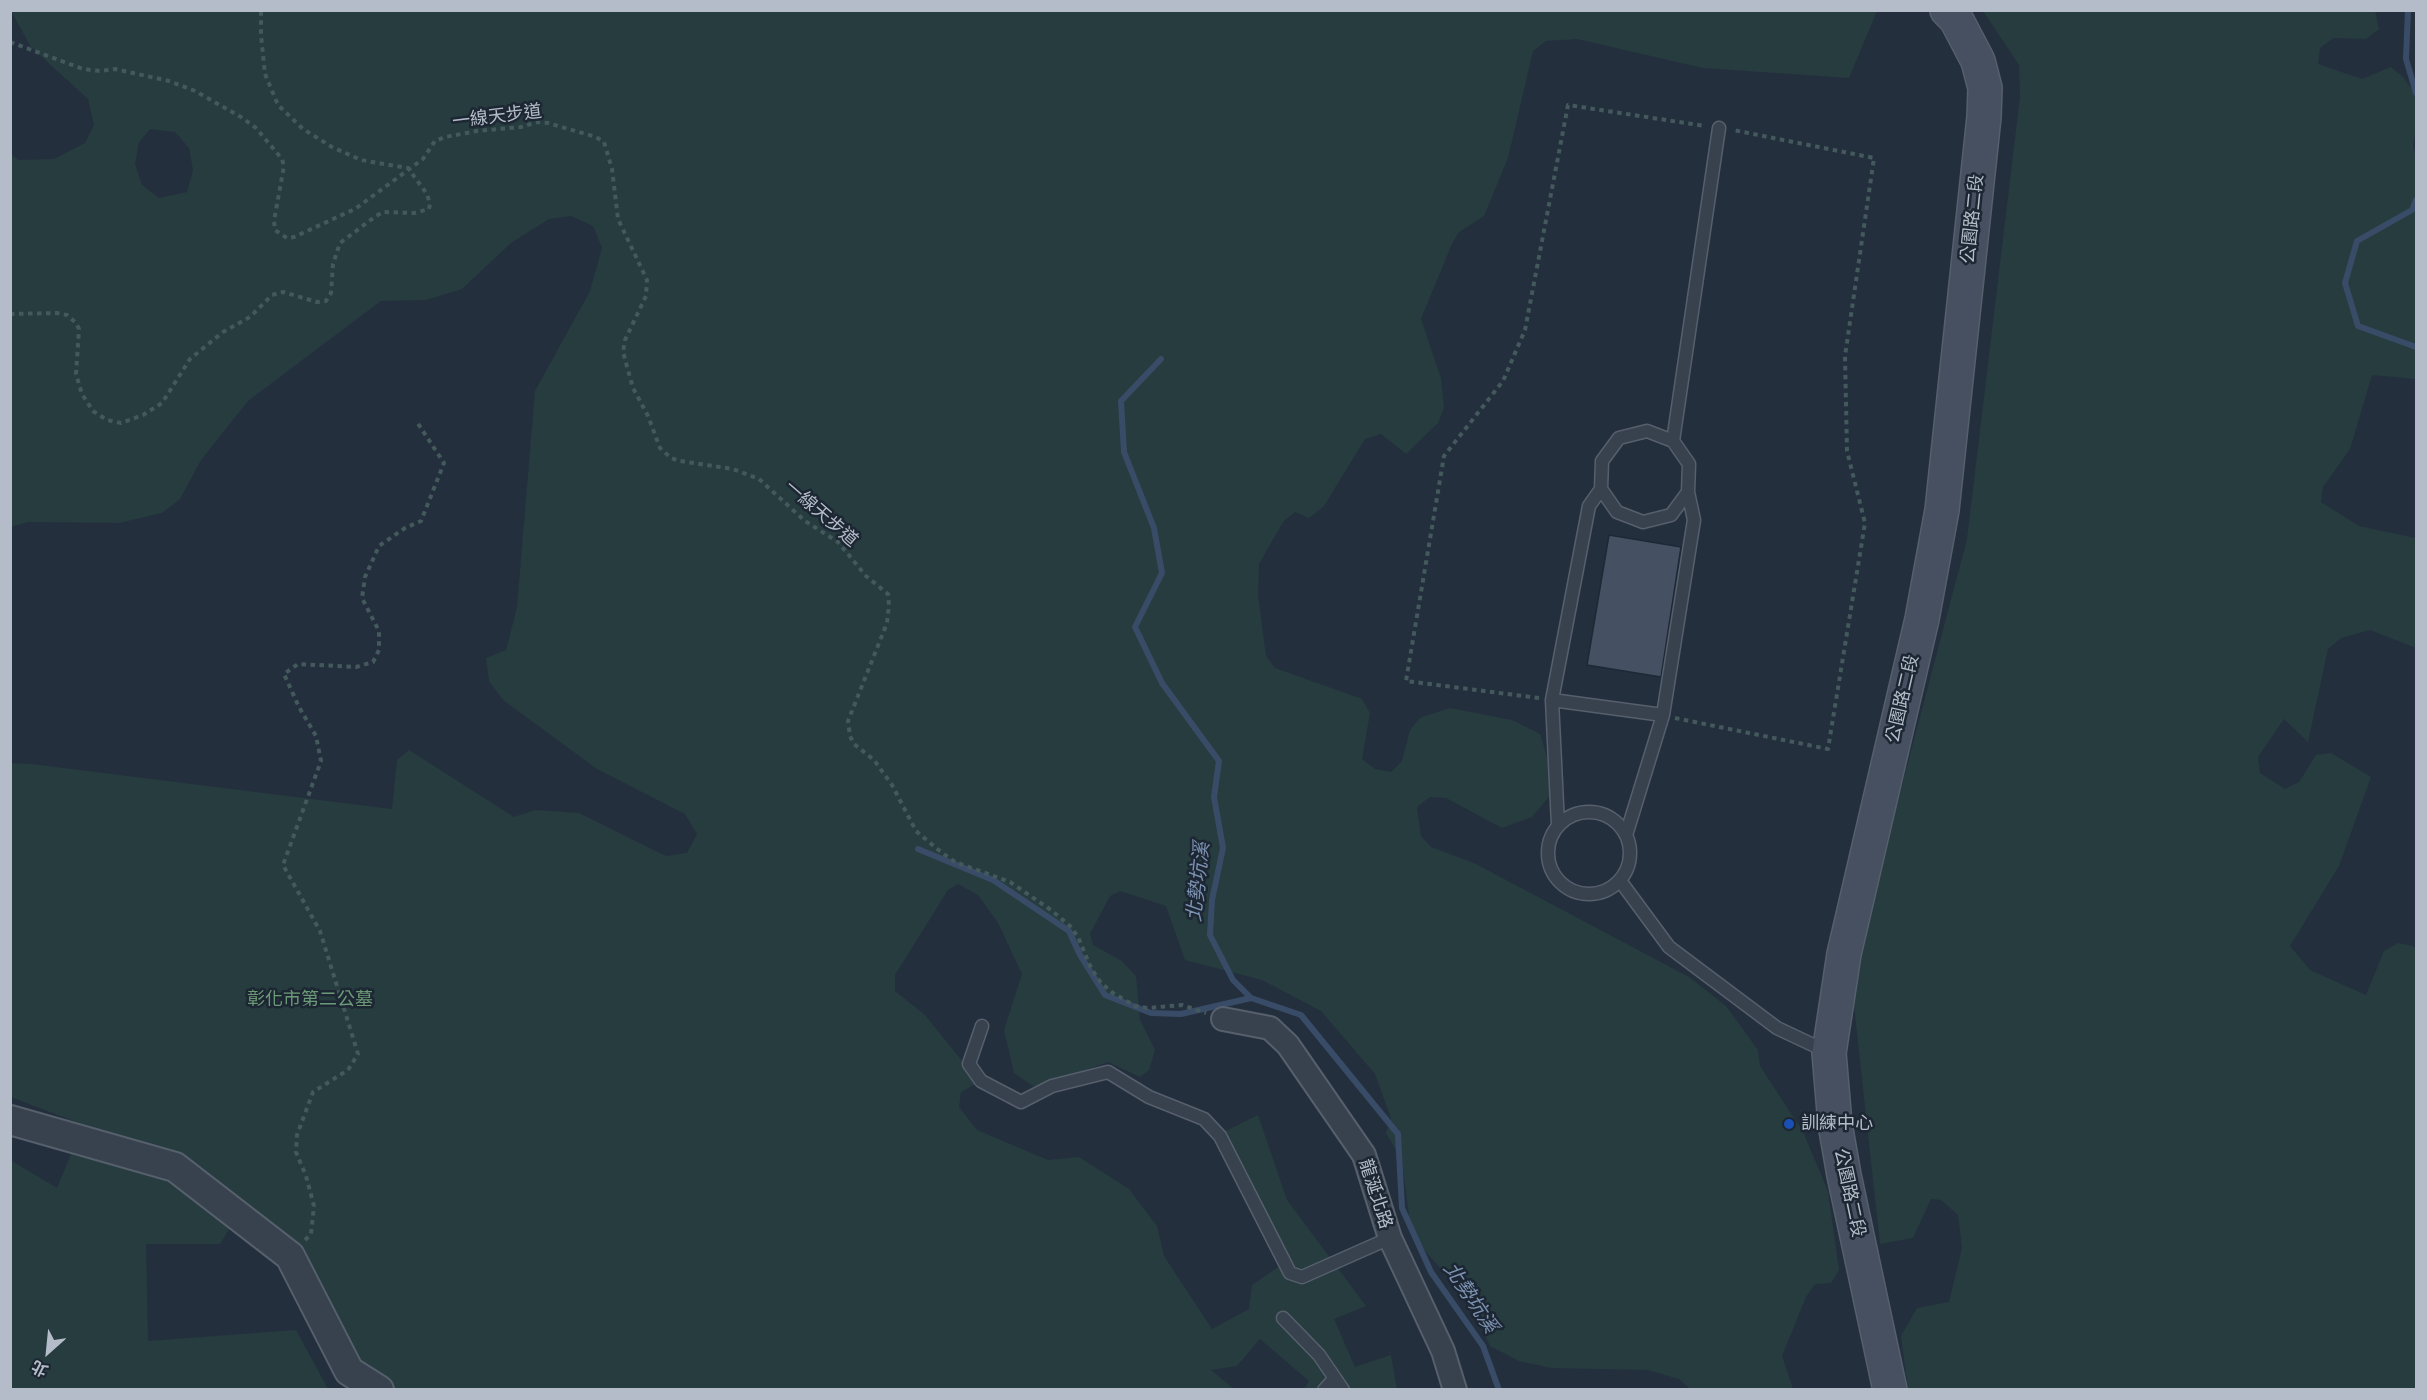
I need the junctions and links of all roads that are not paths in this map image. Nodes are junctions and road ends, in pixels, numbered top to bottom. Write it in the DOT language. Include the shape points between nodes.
graph roads {
  1 [pos="1947,10"];
  2 [pos="1719,128"];
  3 [pos="1673,441"];
  4 [pos="1601,489"];
  5 [pos="1688,492"];
  6 [pos="1552,700"];
  7 [pos="1663,715"];
  8 [pos="1558,825"];
  9 [pos="1627,832"];
  10 [pos="1621,882"];
  11 [pos="1223,1019"];
  12 [pos="982,1026"];
  13 [pos="1829,1053"];
  14 [pos="10,1120"];
  15 [pos="1390,1238"];
  16 [pos="1282,1318"];
  17 [pos="1335,1378"];
  18 [pos="379,1389"];
  19 [pos="1324,1389"];
  20 [pos="1343,1389"];
  21 [pos="1455,1389"];
  22 [pos="1890,1389"];
  1 -- 13 [label="main road, 公園路二段" via="1977,61 1985,88 1943,498 1922,619 1844,954"];
  2 -- 3 [label="lane"];
  3 -- 4 [label="lane" via="1647,430 1619,438 1602,461"];
  3 -- 5 [label="lane" via="1689,464"];
  4 -- 5 [label="lane" via="1617,512 1643,522 1671,515"];
  4 -- 6 [label="lane" via="1589,506"];
  5 -- 7 [label="lane" via="1694,520"];
  6 -- 7 [label="lane"];
  6 -- 8 [label="lane"];
  7 -- 9 [label="lane"];
  8 -- 9 [label="lane" via="1581,811 1607,815"];
  8 -- 10 [label="lane" via="1547,849 1552,875 1565,887 1572,893 1598,895"];
  9 -- 10 [label="lane" via="1632,858"];
  10 -- 13 [label="lane" via="1669,947 1777,1028"];
  11 -- 15 [label="street, 龍涎北路" via="1270,1028 1288,1044 1364,1155"];
  12 -- 15 [label="lane" via="969,1064 981,1081 1021,1102 1052,1086 1108,1072 1149,1097 1204,1119 1220,1136 1290,1273 1302,1277"];
  13 -- 22 [label="main road, 公園路二段" via="1840,1155"];
  14 -- 18 [label="street" via="175,1167 291,1256 350,1371"];
  15 -- 21 [label="street, 龍涎北路" via="1443,1351"];
  16 -- 17 [label="lane" via="1319,1355"];
  17 -- 19 [label="lane"];
  17 -- 20 [label="lane"];
}
